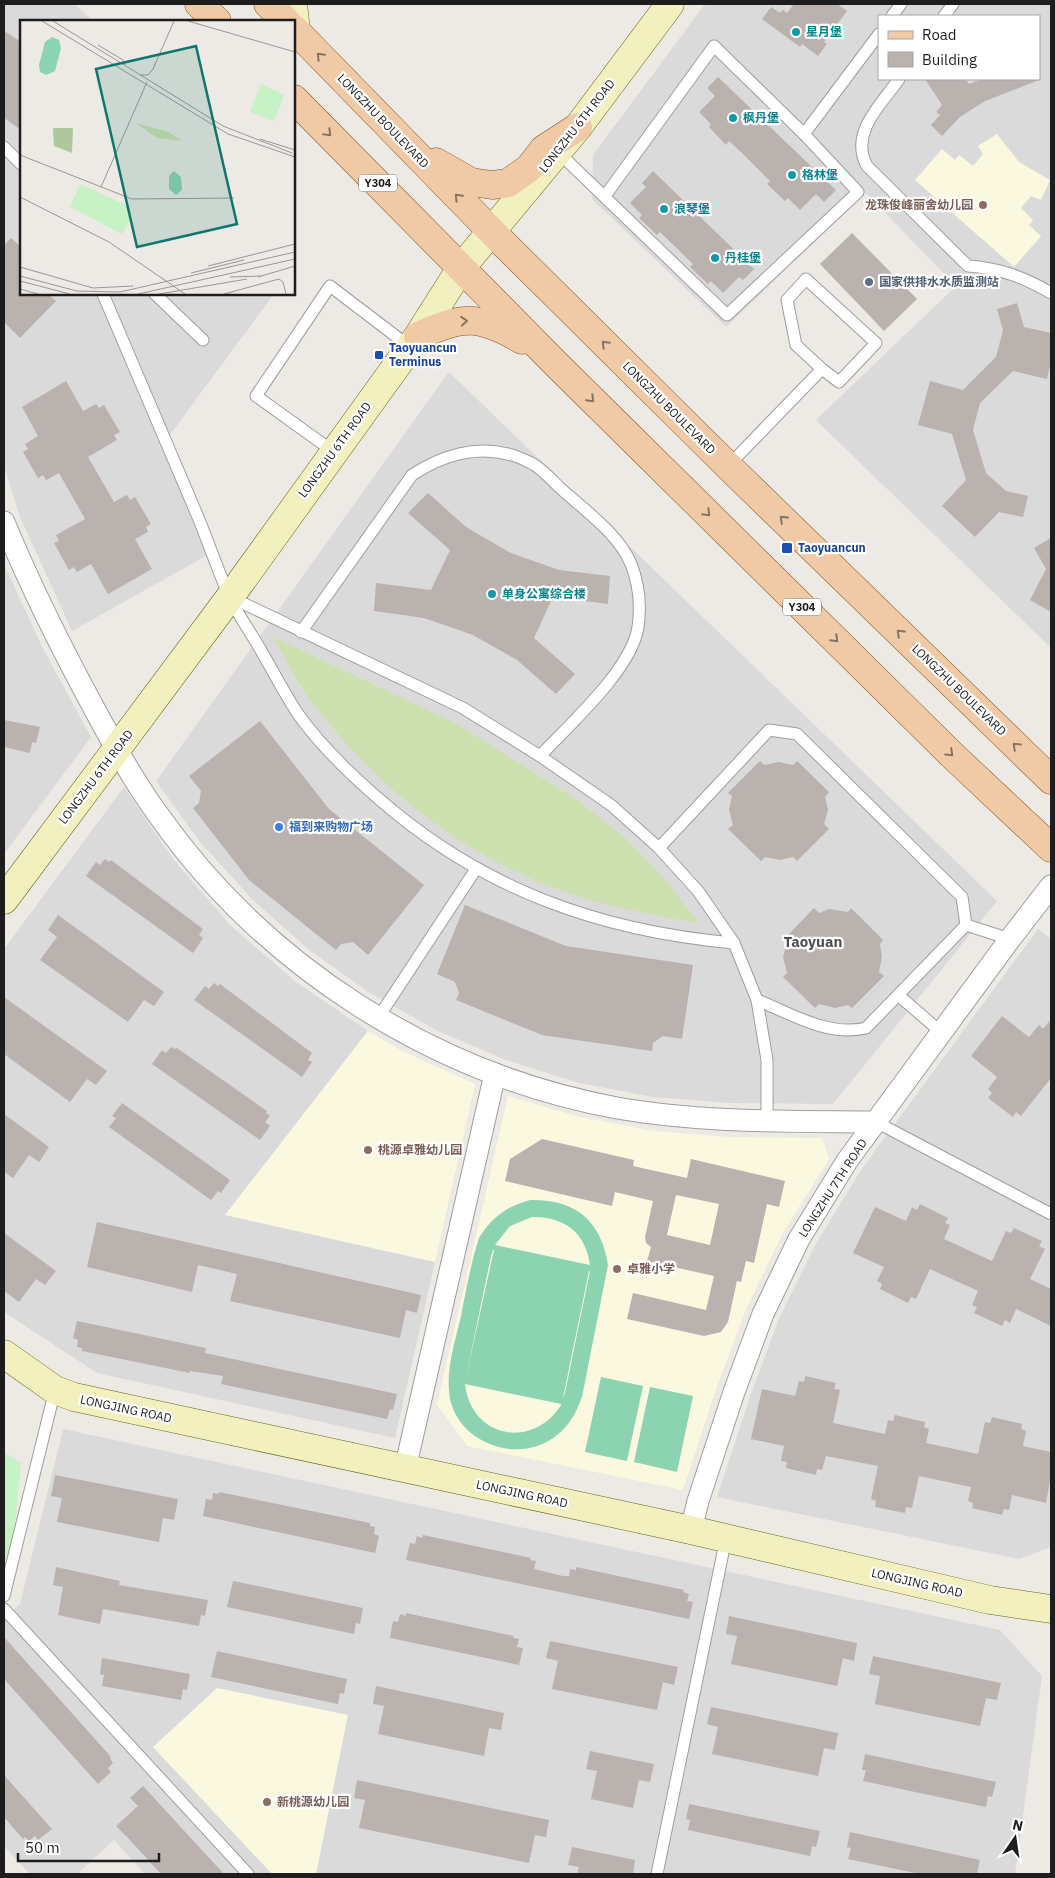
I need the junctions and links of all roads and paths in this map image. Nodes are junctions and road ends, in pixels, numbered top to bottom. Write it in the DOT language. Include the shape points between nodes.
graph roads {
  1 [pos="199,4"];
  2 [pos="268,4"];
  3 [pos="293,4"];
  4 [pos="670,4"];
  5 [pos="901,4"];
  6 [pos="953,4"];
  7 [pos="893,15"];
  8 [pos="945,15"];
  9 [pos="216,20"];
  10 [pos="285,20"];
  11 [pos="292,20"];
  12 [pos="295,30"];
  13 [pos="878,35"];
  14 [pos="898,80"];
  15 [pos="295,100"];
  16 [pos="578,127"];
  17 [pos="804,134"];
  18 [pos="403,142"];
  19 [pos="4,147"];
  20 [pos="558,152"];
  21 [pos="20,163"];
  22 [pos="605,196"];
  23 [pos="492,232"];
  24 [pos="461,268"];
  25 [pos="1051,293"];
  26 [pos="103,295"];
  27 [pos="156,295"];
  28 [pos="203,340"];
  29 [pos="414,341"];
  30 [pos="556,364"];
  31 [pos="822,369"];
  32 [pos="334,452"];
  33 [pos="728,466"];
  34 [pos="4,523"];
  35 [pos="230,597"];
  36 [pos="301,632"];
  37 [pos="116,750"];
  38 [pos="540,756"];
  39 [pos="1051,780"];
  40 [pos="659,848"];
  41 [pos="1051,848"];
  42 [pos="476,869"];
  43 [pos="1051,886"];
  44 [pos="4,900"];
  45 [pos="966,925"];
  46 [pos="1010,939"];
  47 [pos="734,943"];
  48 [pos="898,995"];
  49 [pos="757,1000"];
  50 [pos="378,1018"];
  51 [pos="941,1032"];
  52 [pos="495,1074"];
  53 [pos="767,1120"];
  54 [pos="876,1122"];
  55 [pos="1051,1214"];
  56 [pos="4,1354"];
  57 [pos="55,1390"];
  58 [pos="405,1469"];
  59 [pos="691,1530"];
  60 [pos="726,1538"];
  61 [pos="4,1596"];
  62 [pos="1051,1608"];
  63 [pos="4,1609"];
  64 [pos="248,1874"];
  65 [pos="657,1874"];
  1 -- 9 [label="main road"];
  2 -- 10 [label="main road, LONGZHU BOULEVARD"];
  3 -- 11 [label="street"];
  4 -- 16 [label="street, LONGZHU 6TH ROAD"];
  5 -- 7 [label="lane"];
  6 -- 8 [label="lane"];
  18 -- 12 [label="main road, LONGZHU BOULEVARD, one-way"];
  13 -- 17 [label="lane"];
  14 -- 25 [label="lane" via="861,136 862,157 867,166 968,266 994,268"];
  15 -- 24 [label="main road, Y304, one-way"];
  16 -- 18 [label="main road" via="544,149 529,168 508,183 492,185 471,182"];
  16 -- 20 [label="street, LONGZHU 6TH ROAD"];
  17 -- 22 [label="lane" via="714,46"];
  17 -- 22 [label="lane" via="858,192 727,315"];
  23 -- 18 [label="main road, LONGZHU BOULEVARD, one-way"];
  19 -- 21 [label="lane"];
  20 -- 22 [label="lane"];
  20 -- 23 [label="street, LONGZHU 6TH ROAD"];
  23 -- 24 [label="street, LONGZHU 6TH ROAD"];
  33 -- 23 [label="main road, LONGZHU BOULEVARD, one-way"];
  24 -- 29 [label="street, LONGZHU 6TH ROAD"];
  24 -- 30 [label="main road, Y304"];
  26 -- 35 [label="lane"];
  27 -- 28 [label="lane"];
  29 -- 30 [label="main road, one-way" via="446,324 467,319 486,322 520,339"];
  29 -- 32 [label="street, LONGZHU 6TH ROAD"];
  29 -- 32 [label="lane" via="330,286 256,396"];
  30 -- 41 [label="main road, Y304, one-way" via="952,755"];
  31 -- 31 [label="lane" via="839,382 876,343 806,279 788,300 796,345"];
  31 -- 33 [label="lane"];
  32 -- 35 [label="street, LONGZHU 6TH ROAD"];
  39 -- 33 [label="main road, LONGZHU BOULEVARD, one-way"];
  34 -- 37 [label="street" via="57,640"];
  35 -- 36 [label="lane"];
  35 -- 37 [label="street, LONGZHU 6TH ROAD"];
  35 -- 42 [label="lane" via="298,714 328,751 398,816"];
  36 -- 38 [label="lane" via="463,708"];
  36 -- 38 [label="lane" via="412,475 455,453 484,451 535,464 610,533 630,563 640,597 638,628 614,676"];
  37 -- 44 [label="street, LONGZHU 6TH ROAD"];
  37 -- 50 [label="street" via="174,836 230,901 293,958"];
  38 -- 40 [label="lane" via="611,805"];
  40 -- 45 [label="lane" via="769,730 798,734 962,897"];
  40 -- 47 [label="lane" via="698,890"];
  42 -- 47 [label="lane" via="541,900 601,921 662,935"];
  42 -- 50 [label="lane"];
  43 -- 46 [label="street, LONGZHU 7TH ROAD"];
  45 -- 46 [label="lane"];
  45 -- 48 [label="lane"];
  46 -- 51 [label="street, LONGZHU 7TH ROAD"];
  47 -- 49 [label="lane"];
  48 -- 49 [label="lane" via="866,1028 850,1032 828,1029"];
  48 -- 51 [label="lane"];
  49 -- 53 [label="lane" via="767,1060"];
  50 -- 52 [label="street"];
  51 -- 54 [label="street, LONGZHU 7TH ROAD"];
  52 -- 53 [label="street" via="550,1092 624,1109 690,1118"];
  52 -- 58 [label="street"];
  53 -- 54 [label="street"];
  54 -- 55 [label="lane"];
  54 -- 59 [label="street, LONGZHU 7TH ROAD" via="847,1161 799,1239 763,1314 731,1401"];
  56 -- 57 [label="street, LONGJING ROAD"];
  57 -- 58 [label="street, LONGJING ROAD" via="74,1397"];
  57 -- 61 [label="lane"];
  58 -- 59 [label="street, LONGJING ROAD"];
  59 -- 60 [label="street, LONGJING ROAD"];
  60 -- 62 [label="street, LONGJING ROAD" via="990,1600"];
  60 -- 65 [label="lane"];
  63 -- 64 [label="lane"];
}
